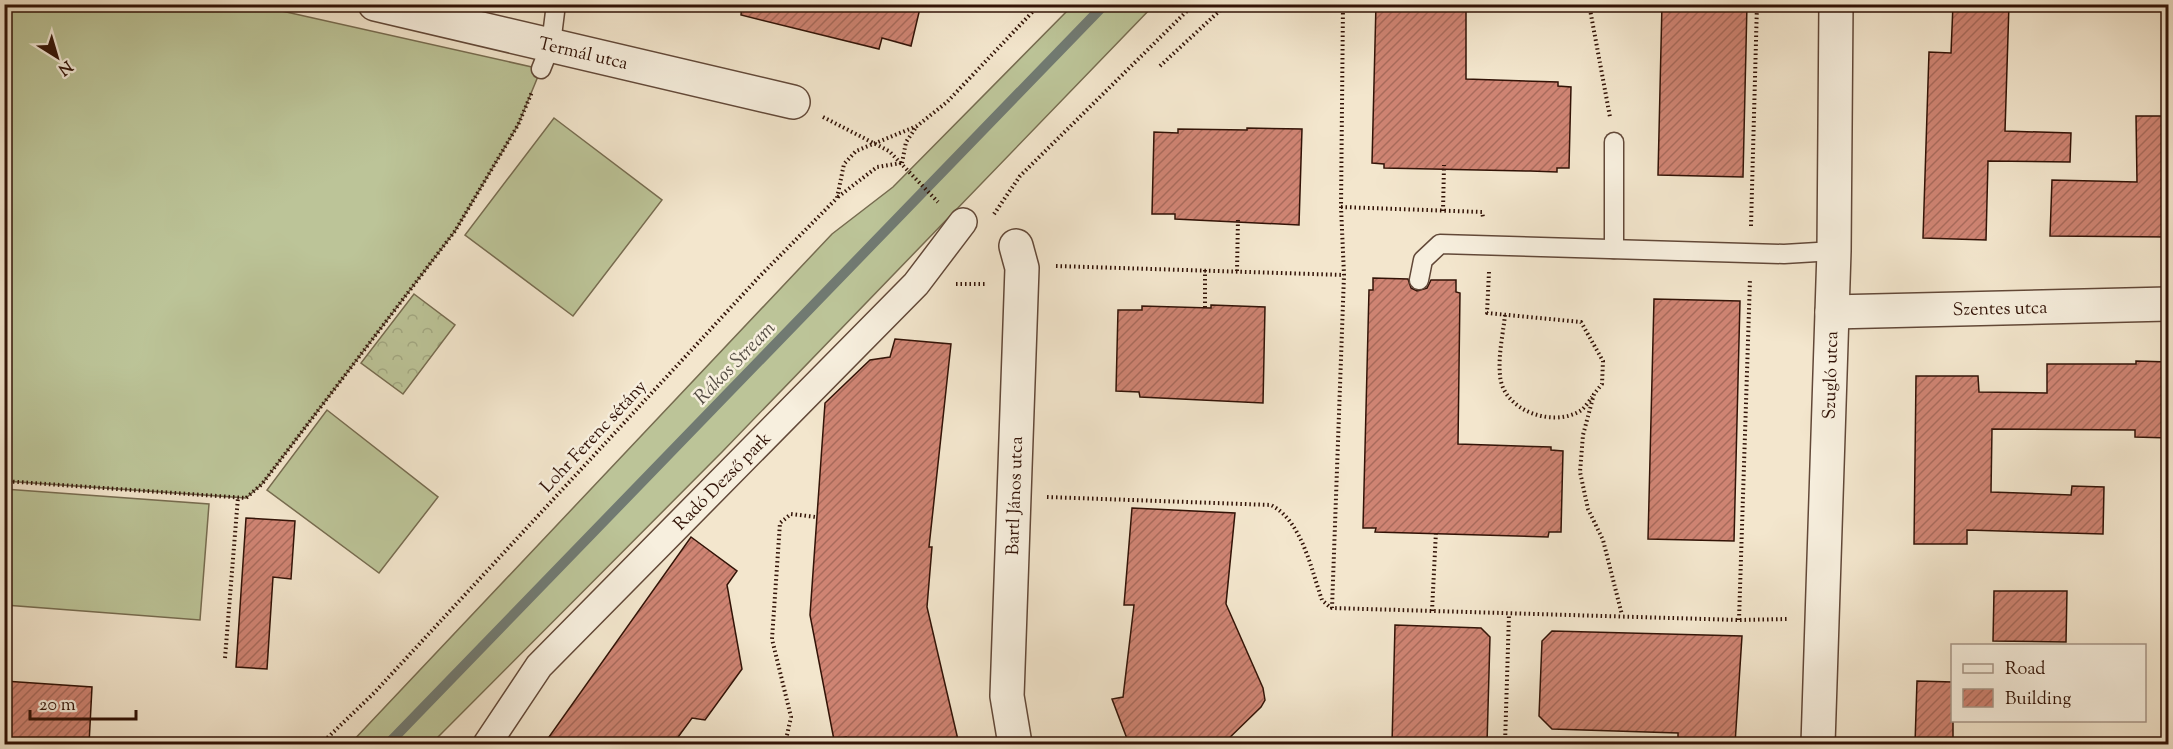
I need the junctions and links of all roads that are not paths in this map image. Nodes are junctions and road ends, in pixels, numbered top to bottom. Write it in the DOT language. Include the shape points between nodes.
graph roads {
  1 [pos="375,4"];
  2 [pos="556,4"];
  3 [pos="1836,4"];
  4 [pos="546,57"];
  5 [pos="793,102"];
  6 [pos="1614,142"];
  7 [pos="955,216"];
  8 [pos="1614,249"];
  9 [pos="1834,251"];
  10 [pos="1020,266"];
  11 [pos="1419,280"];
  12 [pos="2169,304"];
  13 [pos="1832,312"];
  14 [pos="487,744"];
  15 [pos="1015,744"];
  16 [pos="1818,744"];
  1 -- 4 [label="street, Termál utca"];
  2 -- 4 [label="lane"];
  3 -- 9 [label="street, Szugló utca"];
  4 -- 5 [label="street, Termál utca"];
  6 -- 8 [label="lane"];
  7 -- 14 [label="street, Radó Dezső park" via="916,284 539,666"];
  8 -- 9 [label="lane"];
  8 -- 11 [label="lane" via="1440,244 1423,260"];
  9 -- 13 [label="street, Szugló utca"];
  10 -- 15 [label="street, Bartl János utca" via="1006,696"];
  12 -- 13 [label="street, Szentes utca"];
  13 -- 16 [label="street, Szugló utca"];
}
